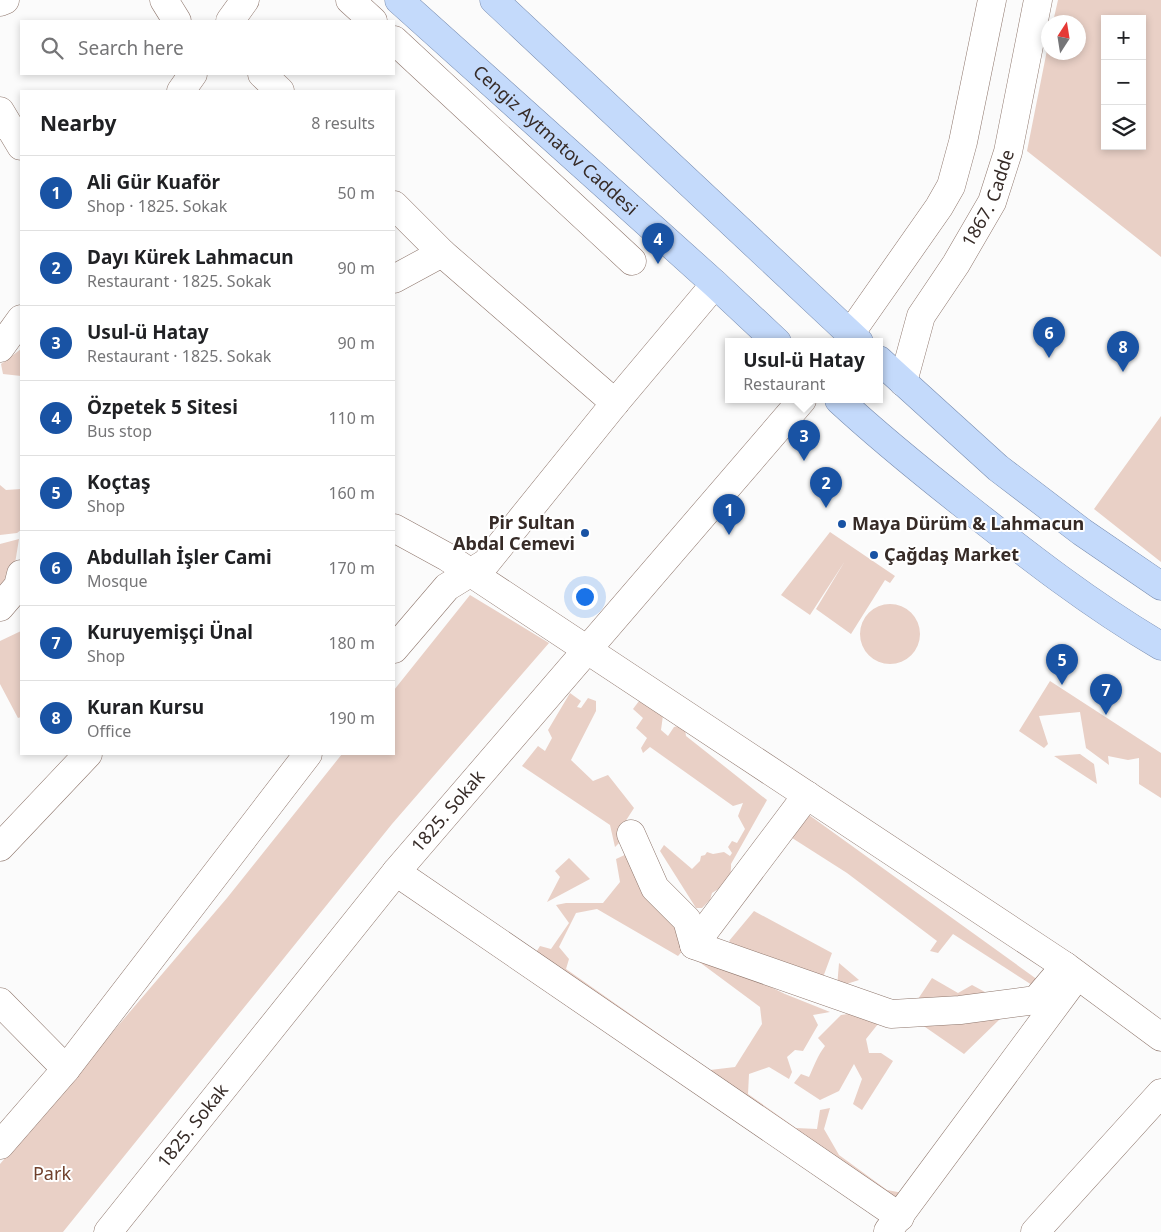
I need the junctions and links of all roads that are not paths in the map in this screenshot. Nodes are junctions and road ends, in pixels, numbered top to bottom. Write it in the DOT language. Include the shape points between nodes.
graph roads {
  1 [pos="5,0"];
  2 [pos="164,0"];
  3 [pos="245,0"];
  4 [pos="350,0"];
  5 [pos="399,0"];
  6 [pos="494,0"];
  7 [pos="992,0"];
  8 [pos="1038,0"];
  9 [pos="0,2"];
  10 [pos="176,20"];
  11 [pos="231,20"];
  12 [pos="372,20"];
  13 [pos="395,41"];
  14 [pos="192,75"];
  15 [pos="263,75"];
  16 [pos="182,90"];
  17 [pos="279,90"];
  18 [pos="0,111"];
  19 [pos="20,144"];
  20 [pos="395,206"];
  21 [pos="442,252"];
  22 [pos="632,261"];
  23 [pos="395,278"];
  24 [pos="715,284"];
  25 [pos="15,318"];
  26 [pos="773,338"];
  27 [pos="854,338"];
  28 [pos="0,348"];
  29 [pos="883,364"];
  30 [pos="903,382"];
  31 [pos="799,403"];
  32 [pos="842,403"];
  33 [pos="615,404"];
  34 [pos="395,529"];
  35 [pos="470,572"];
  36 [pos="20,578"];
  37 [pos="1161,586"];
  38 [pos="0,608"];
  39 [pos="1161,646"];
  40 [pos="395,648"];
  41 [pos="586,649"];
  42 [pos="87,755"];
  43 [pos="307,755"];
  44 [pos="807,796"];
  45 [pos="631,834"];
  46 [pos="0,847"];
  47 [pos="396,872"];
  48 [pos="694,945"];
  49 [pos="1072,970"];
  50 [pos="0,1002"];
  51 [pos="1161,1037"];
  52 [pos="66,1069"];
  53 [pos="1161,1093"];
  54 [pos="0,1145"];
  55 [pos="894,1225"];
  56 [pos="108,1232"];
  57 [pos="1035,1232"];
  1 -- 9 [label="street"];
  2 -- 10 [label="street"];
  3 -- 11 [label="street"];
  4 -- 12 [label="street"];
  5 -- 24 [label="main road, Cengiz Aytmatov Caddesi"];
  6 -- 27 [label="main road"];
  7 -- 27 [label="street, 1867. Cadde" via="951,186"];
  8 -- 30 [label="street, 1867. Cadde" via="1008,152 992,202 921,316"];
  13 -- 22 [label="street"];
  14 -- 16 [label="street"];
  15 -- 17 [label="street"];
  18 -- 19 [label="street"];
  20 -- 21 [label="street"];
  21 -- 23 [label="street"];
  21 -- 33 [label="street"];
  24 -- 26 [label="main road, Cengiz Aytmatov Caddesi"];
  24 -- 33 [label="street"];
  25 -- 28 [label="street"];
  29 -- 30 [label="main road"];
  30 -- 37 [label="main road" via="1032,494"];
  31 -- 41 [label="street, 1825. Sokak"];
  32 -- 39 [label="main road" via="900,454 1023,552"];
  33 -- 35 [label="street" via="490,558"];
  34 -- 35 [label="street"];
  35 -- 40 [label="street" via="447,587"];
  35 -- 41 [label="street"];
  36 -- 38 [label="street" via="18,586"];
  41 -- 44 [label="street"];
  41 -- 47 [label="street, 1825. Sokak"];
  42 -- 46 [label="street"];
  43 -- 52 [label="street"];
  44 -- 48 [label="street"];
  44 -- 49 [label="street"];
  45 -- 48 [label="street" via="655,888 687,920"];
  47 -- 55 [label="street"];
  47 -- 56 [label="street, 1825. Sokak"];
  48 -- 49 [label="street" via="891,1014 960,1010 1036,1000"];
  49 -- 51 [label="street"];
  49 -- 55 [label="street"];
  50 -- 52 [label="street"];
  52 -- 54 [label="street"];
  53 -- 57 [label="street"];
}
